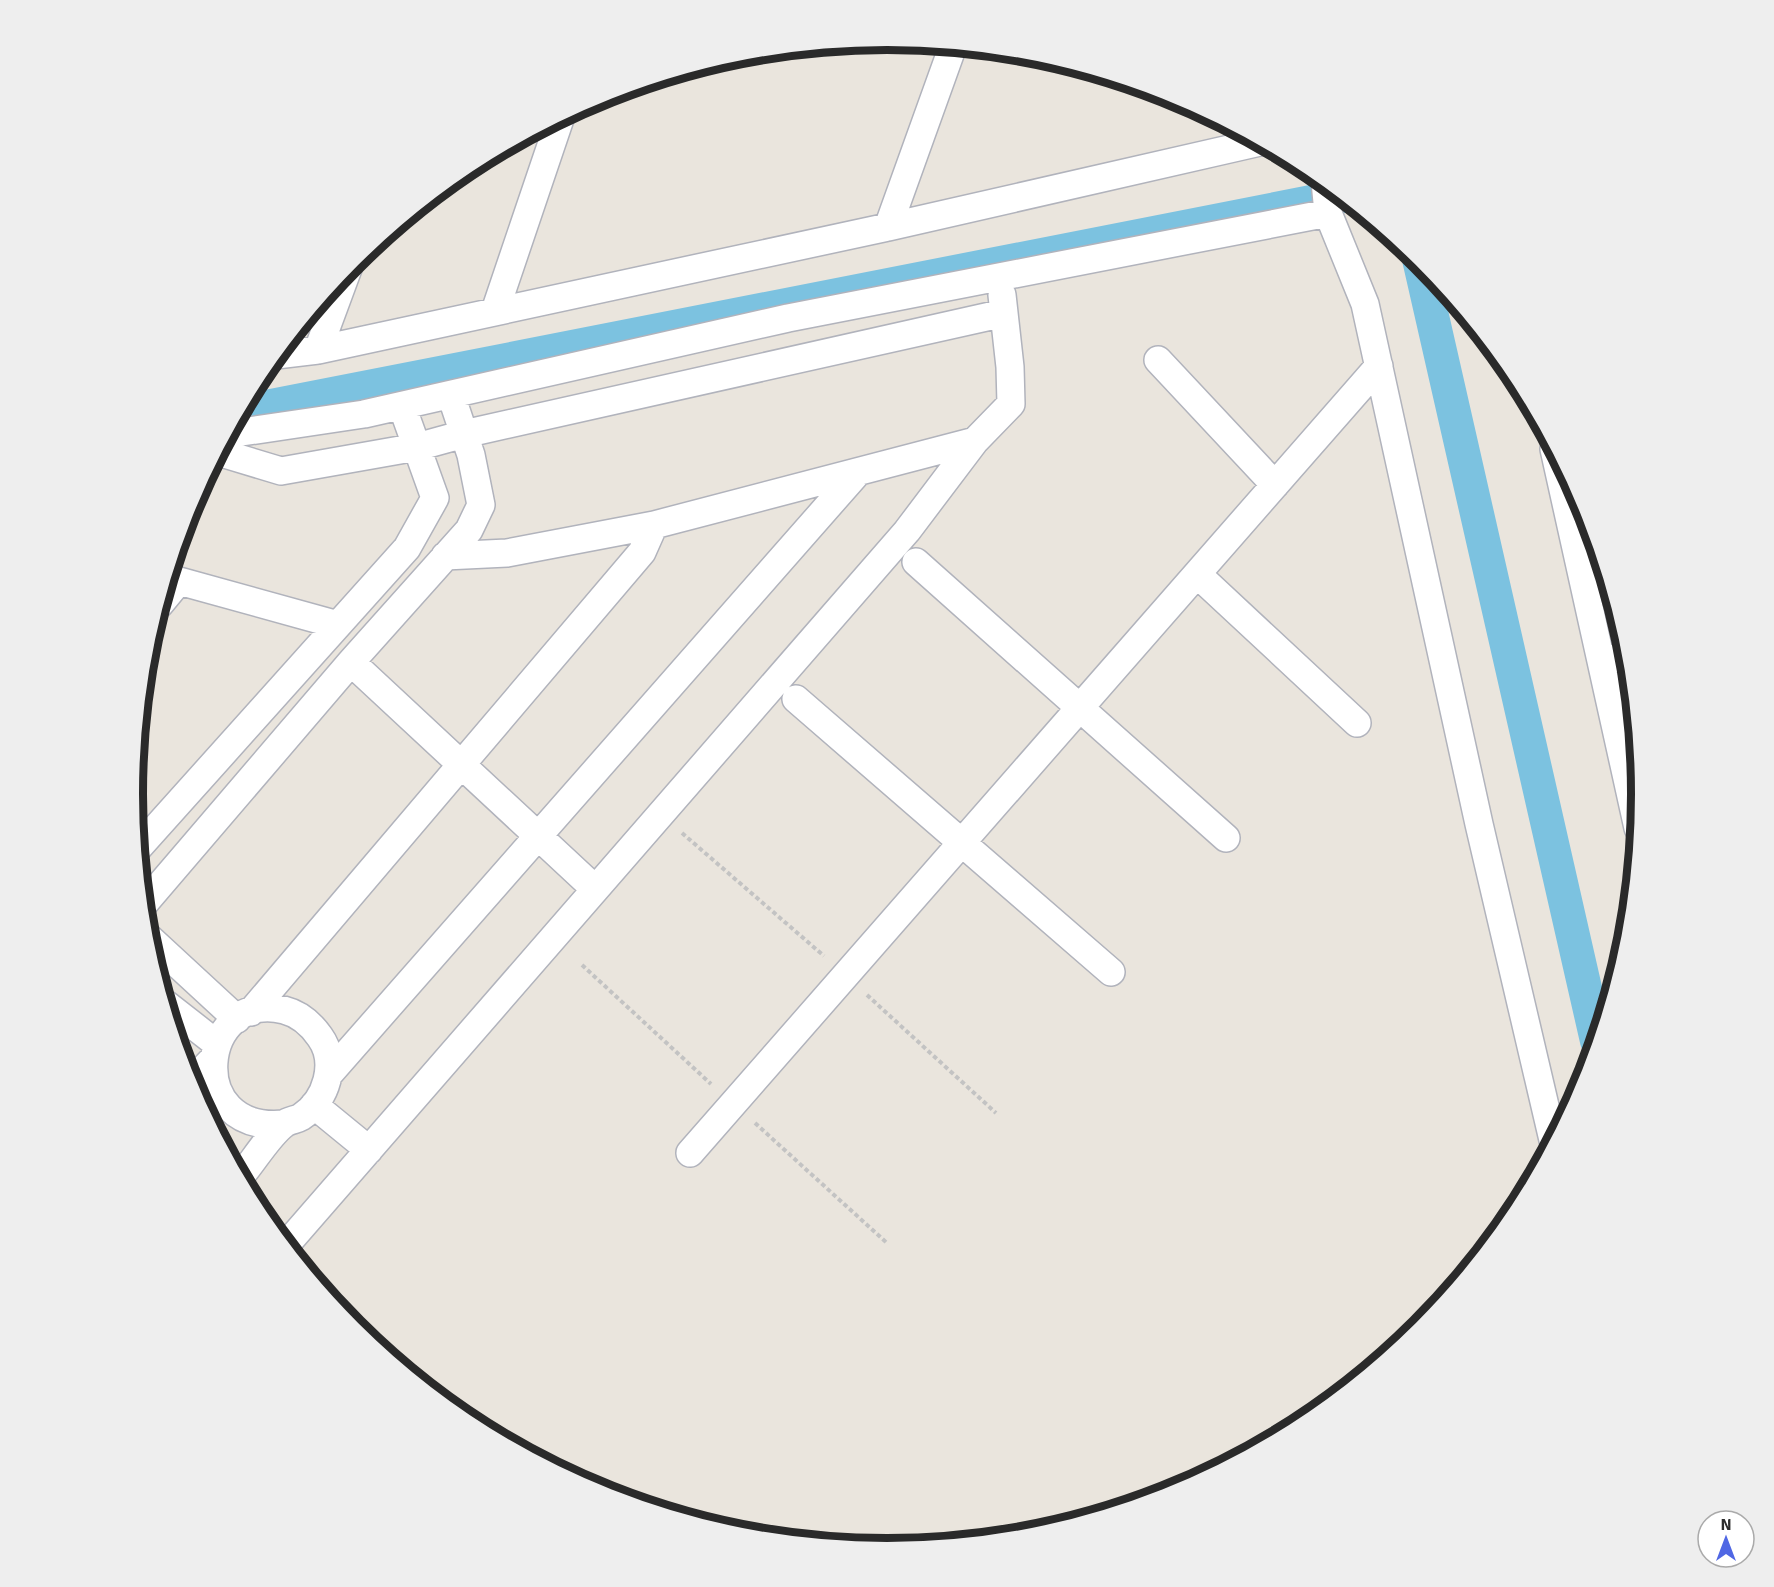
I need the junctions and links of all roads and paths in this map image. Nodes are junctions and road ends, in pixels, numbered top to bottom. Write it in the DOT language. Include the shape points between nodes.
graph roads {
  1 [pos="951,53"];
  2 [pos="558,126"];
  3 [pos="1250,144"];
  4 [pos="1326,193"];
  5 [pos="1328,213"];
  6 [pos="888,227"];
  7 [pos="999,276"];
  8 [pos="340,290"];
  9 [pos="495,311"];
  10 [pos="1004,313"];
  11 [pos="318,350"];
  12 [pos="288,354"];
  13 [pos="1158,360"];
  14 [pos="1379,366"];
  15 [pos="450,395"];
  16 [pos="402,406"];
  17 [pos="238,431"];
  18 [pos="464,434"];
  19 [pos="975,441"];
  20 [pos="417,447"];
  21 [pos="225,454"];
  22 [pos="858,472"];
  23 [pos="1561,479"];
  24 [pos="1275,485"];
  25 [pos="654,525"];
  26 [pos="445,556"];
  27 [pos="916,562"];
  28 [pos="1197,574"];
  29 [pos="174,579"];
  30 [pos="338,626"];
  31 [pos="1618,657"];
  32 [pos="351,662"];
  33 [pos="1602,665"];
  34 [pos="796,699"];
  35 [pos="1080,708"];
  36 [pos="1357,723"];
  37 [pos="461,765"];
  38 [pos="1631,796"];
  39 [pos="538,836"];
  40 [pos="1226,838"];
  41 [pos="145,840"];
  42 [pos="962,843"];
  43 [pos="595,889"];
  44 [pos="150,898"];
  45 [pos="158,945"];
  46 [pos="1111,972"];
  47 [pos="176,1014"];
  48 [pos="244,1015"];
  49 [pos="214,1052"];
  50 [pos="198,1073"];
  51 [pos="329,1074"];
  52 [pos="314,1105"];
  53 [pos="284,1124"];
  54 [pos="1551,1129"];
  55 [pos="369,1150"];
  56 [pos="690,1153"];
  57 [pos="246,1170"];
  58 [pos="292,1239"];
  1 -- 6 [label="street"];
  2 -- 9 [label="street"];
  3 -- 6 [label="street"];
  4 -- 5 [label="street"];
  5 -- 7 [label="street"];
  5 -- 14 [label="street" via="1365,304"];
  6 -- 9 [label="street"];
  7 -- 10 [label="street"];
  7 -- 15 [label="street" via="788,318"];
  8 -- 11 [label="street"];
  9 -- 11 [label="street"];
  10 -- 18 [label="street"];
  10 -- 19 [label="street" via="1011,404"];
  11 -- 12 [label="street"];
  13 -- 24 [label="street"];
  14 -- 24 [label="street"];
  14 -- 54 [label="street"];
  15 -- 16 [label="street"];
  15 -- 18 [label="street"];
  16 -- 17 [label="street"];
  16 -- 20 [label="street"];
  18 -- 20 [label="street"];
  18 -- 26 [label="street" via="481,505 468,530"];
  19 -- 22 [label="street"];
  19 -- 43 [label="street" via="907,531"];
  20 -- 21 [label="street" via="281,471"];
  20 -- 30 [label="street" via="435,498 407,548"];
  22 -- 25 [label="street"];
  22 -- 39 [label="street"];
  23 -- 33 [label="street"];
  24 -- 28 [label="street"];
  25 -- 26 [label="street" via="507,553"];
  25 -- 37 [label="street" via="642,552"];
  26 -- 32 [label="street"];
  27 -- 35 [label="street"];
  28 -- 35 [label="street"];
  28 -- 36 [label="street"];
  29 -- 30 [label="street"];
  30 -- 41 [label="street"];
  31 -- 33 [label="street"];
  32 -- 37 [label="street"];
  32 -- 44 [label="street"];
  33 -- 38 [label="street"];
  34 -- 42 [label="street"];
  35 -- 40 [label="street"];
  35 -- 42 [label="street"];
  37 -- 39 [label="street"];
  37 -- 48 [label="street"];
  39 -- 43 [label="street"];
  39 -- 51 [label="street"];
  42 -- 46 [label="street"];
  42 -- 56 [label="street"];
  43 -- 55 [label="street"];
  45 -- 48 [label="street"];
  47 -- 49 [label="street"];
  48 -- 49 [label="street" via="225,1030"];
  48 -- 51 [label="street" via="267,1008 299,1015 322,1039"];
  49 -- 50 [label="street"];
  49 -- 53 [label="street" via="213,1076 226,1104 238,1115 268,1125"];
  51 -- 52 [label="street"];
  52 -- 53 [label="street" via="301,1117"];
  52 -- 55 [label="street"];
  53 -- 57 [label="street"];
  55 -- 58 [label="street"];
}
